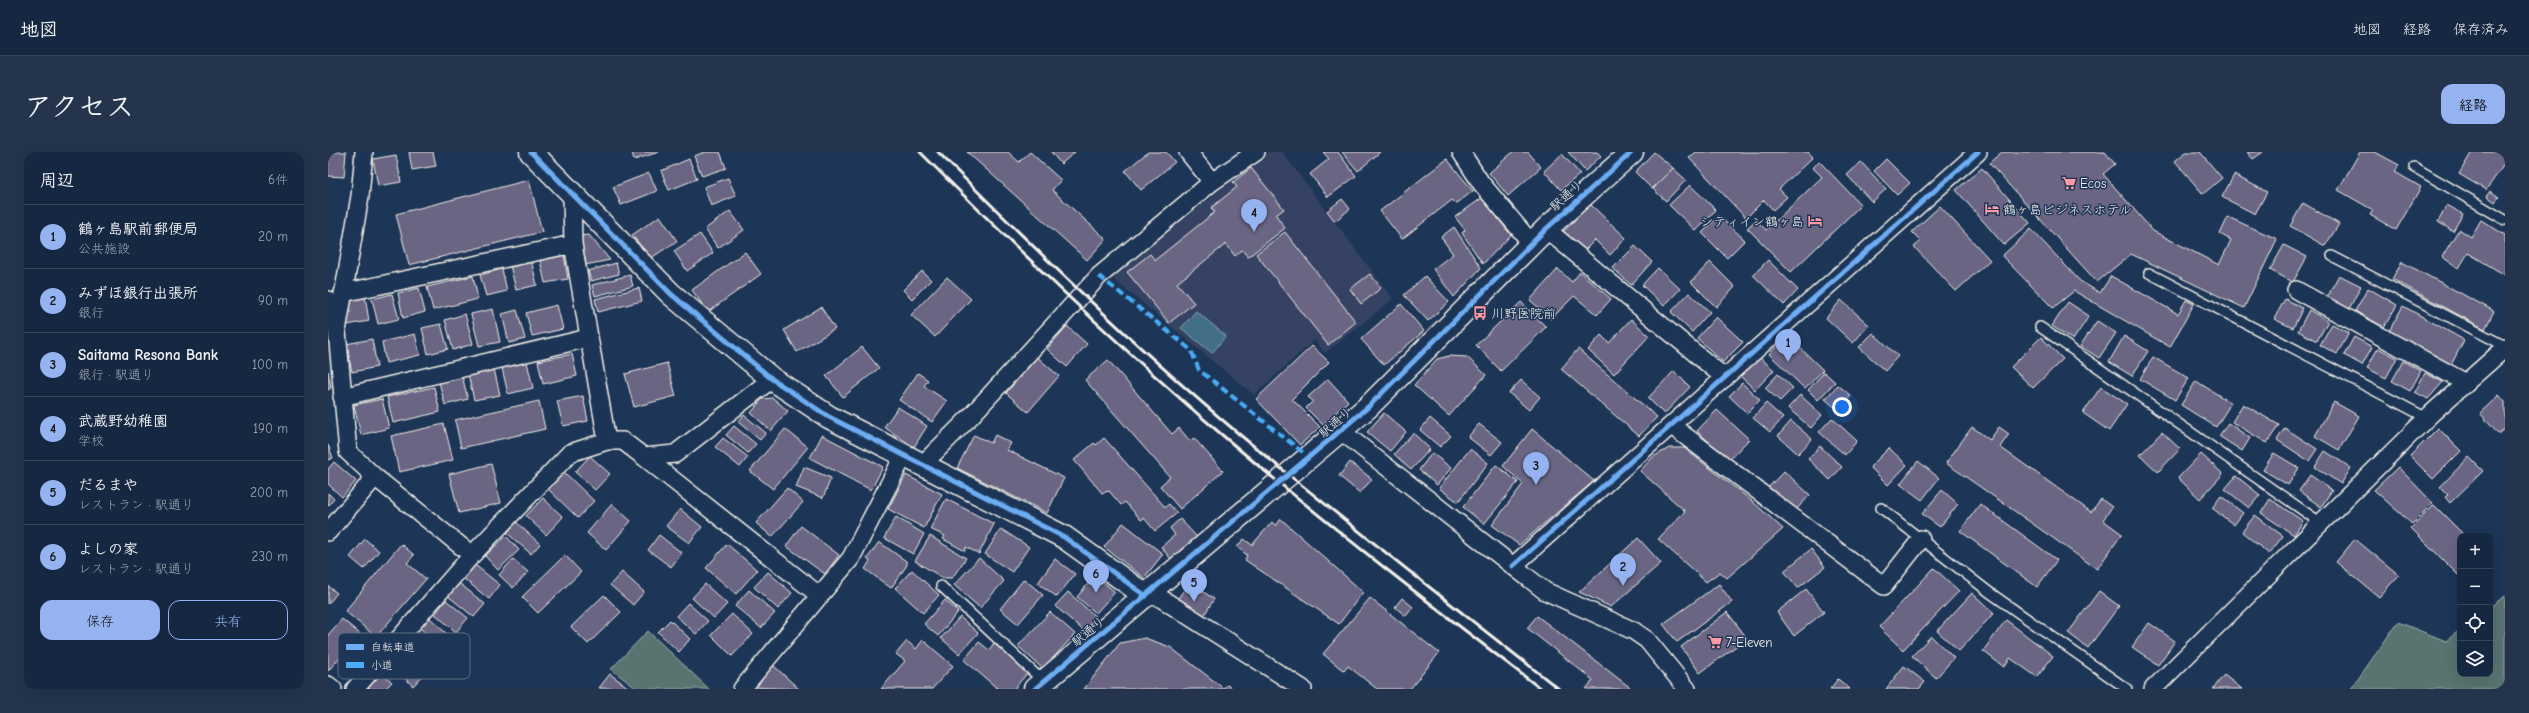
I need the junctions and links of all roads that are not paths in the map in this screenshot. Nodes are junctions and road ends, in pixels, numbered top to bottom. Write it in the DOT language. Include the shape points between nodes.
graph roads {
  1 [pos="364,152"];
  2 [pos="531,152"];
  3 [pos="1188,152"];
  4 [pos="1256,152"];
  5 [pos="1461,152"];
  6 [pos="1632,152"];
  7 [pos="1974,153"];
  8 [pos="2414,167"];
  9 [pos="1212,182"];
  10 [pos="572,197"];
  11 [pos="2505,220"];
  12 [pos="1539,237"];
  13 [pos="573,244"];
  14 [pos="2332,256"];
  15 [pos="2149,273"];
  16 [pos="2296,290"];
  17 [pos="336,296"];
  18 [pos="2040,327"];
  19 [pos="588,338"];
  20 [pos="2505,347"];
  21 [pos="1725,378"];
  22 [pos="772,379"];
  23 [pos="2466,384"];
  24 [pos="342,397"];
  25 [pos="2427,418"];
  26 [pos="1672,426"];
  27 [pos="1341,431"];
  28 [pos="607,441"];
  29 [pos="644,457"];
  30 [pos="913,460"];
  31 [pos="375,477"];
  32 [pos="1881,508"];
  33 [pos="2320,523"];
  34 [pos="328,532"];
  35 [pos="1921,539"];
  36 [pos="472,555"];
  37 [pos="1513,566"];
  38 [pos="941,586"];
  39 [pos="1148,594"];
  40 [pos="820,596"];
  41 [pos="406,633"];
  42 [pos="365,679"];
  43 [pos="328,685"];
  44 [pos="1040,685"];
  45 [pos="333,689"];
  46 [pos="356,689"];
  47 [pos="742,689"];
  48 [pos="1303,689"];
  49 [pos="1687,689"];
  50 [pos="2126,689"];
  51 [pos="2152,689"];
  1 -- 17 [label="street" via="360,196"];
  2 -- 10 [label="street"];
  3 -- 9 [label="street"];
  4 -- 9 [label="street"];
  5 -- 12 [label="street" via="1481,183"];
  6 -- 12 [label="street, 駅通り"];
  7 -- 21 [label="street"];
  8 -- 11 [label="lane"];
  9 -- 30 [label="street" via="1099,276"];
  10 -- 13 [label="street"];
  10 -- 22 [label="street" via="671,294"];
  12 -- 21 [label="street"];
  12 -- 27 [label="street, 駅通り"];
  13 -- 17 [label="street"];
  13 -- 19 [label="street"];
  14 -- 20 [label="lane"];
  15 -- 25 [label="lane"];
  16 -- 23 [label="street"];
  17 -- 24 [label="street" via="336,331"];
  18 -- 33 [label="lane"];
  19 -- 24 [label="street"];
  19 -- 28 [label="street"];
  20 -- 23 [label="street"];
  21 -- 26 [label="street"];
  22 -- 29 [label="street" via="675,454"];
  22 -- 30 [label="street" via="829,417"];
  23 -- 25 [label="street"];
  24 -- 31 [label="street" via="348,452"];
  25 -- 33 [label="street"];
  26 -- 35 [label="street" via="1884,586"];
  26 -- 37 [label="street"];
  27 -- 37 [label="street"];
  27 -- 39 [label="street, 駅通り"];
  28 -- 29 [label="street" via="623,441"];
  28 -- 36 [label="street" via="570,453"];
  29 -- 40 [label="street"];
  30 -- 39 [label="street" via="1064,537"];
  30 -- 40 [label="street" via="851,558"];
  31 -- 34 [label="street"];
  31 -- 36 [label="street"];
  32 -- 35 [label="lane"];
  33 -- 51 [label="street"];
  35 -- 50 [label="lane" via="1989,592"];
  36 -- 41 [label="street"];
  37 -- 49 [label="street" via="1545,591 1634,631 1647,640"];
  38 -- 44 [label="lane"];
  39 -- 44 [label="street, 駅通り"];
  39 -- 48 [label="street"];
  40 -- 47 [label="street"];
  42 -- 46 [label="street"];
  43 -- 45 [label="street"];
}
